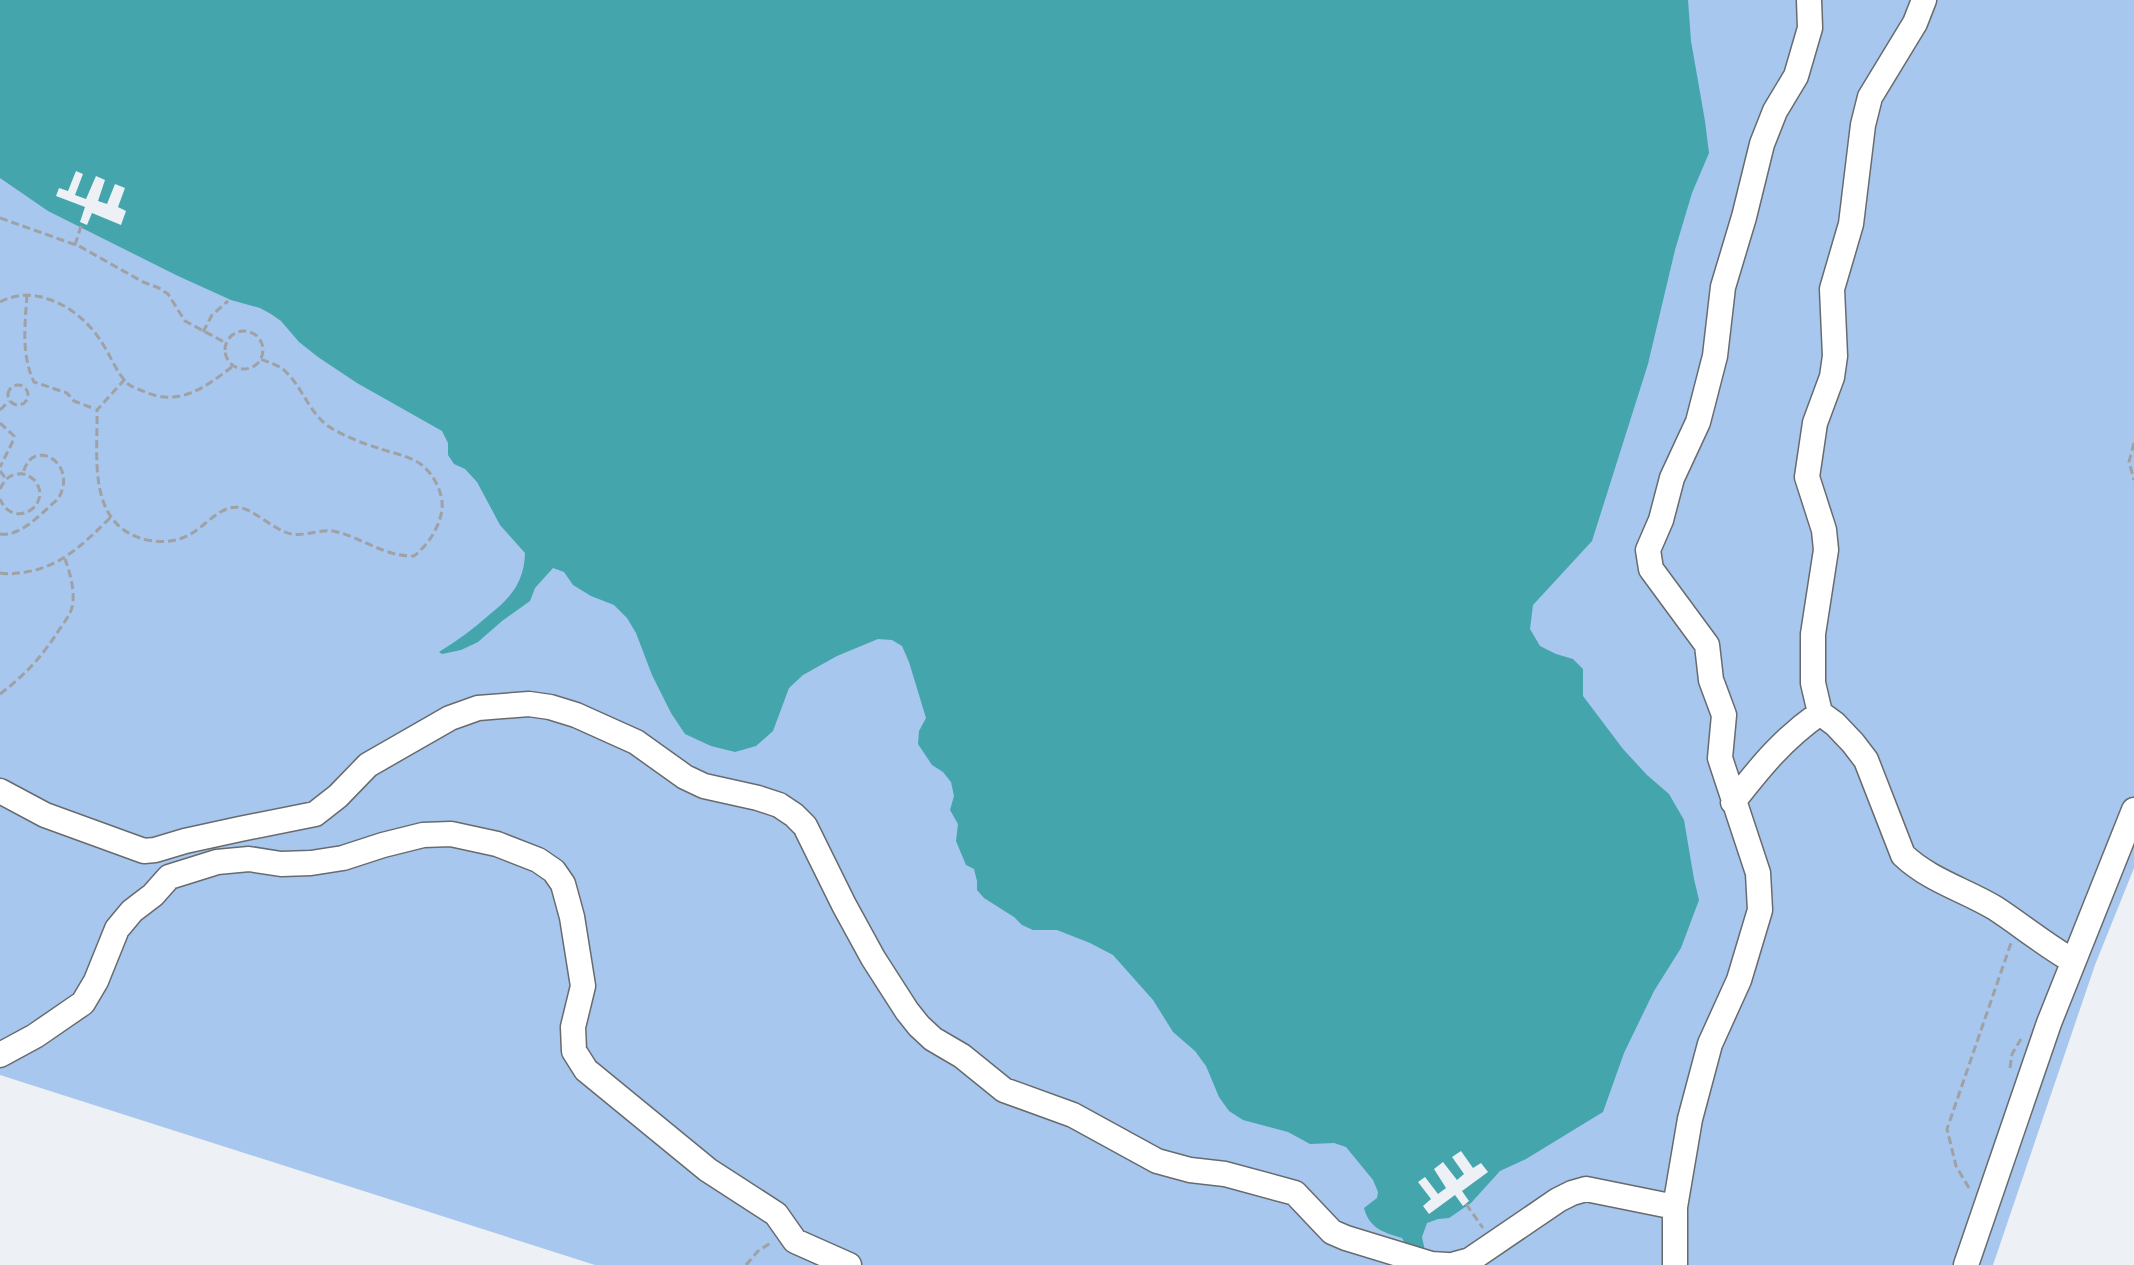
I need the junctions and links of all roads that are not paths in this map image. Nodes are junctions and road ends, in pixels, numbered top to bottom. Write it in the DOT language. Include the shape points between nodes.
graph roads {
  1 [pos="1809,0"];
  2 [pos="1924,0"];
  3 [pos="1820,713"];
  4 [pos="0,791"];
  5 [pos="1733,802"];
  6 [pos="2134,810"];
  7 [pos="155,850"];
  8 [pos="169,877"];
  9 [pos="2073,961"];
  10 [pos="0,1055"];
  11 [pos="1675,1207"];
  12 [pos="1431,1264"];
  13 [pos="849,1265"];
  14 [pos="1450,1265"];
  15 [pos="1675,1265"];
  16 [pos="1966,1265"];
  1 -- 5 [label="lane" via="1810,28 1796,76 1762,144 1723,287 1715,356 1698,422 1648,550 1651,569 1707,645 1711,680 1724,715 1720,758"];
  2 -- 3 [label="lane" via="1870,97 1851,224 1832,289 1835,356 1815,423 1807,477 1826,550 1813,634 1813,683"];
  3 -- 5 [label="lane" via="1775,749"];
  3 -- 9 [label="lane" via="1866,760 1903,855 1915,867 1995,908"];
  4 -- 7 [label="lane" via="45,815 144,851"];
  5 -- 11 [label="lane" via="1758,873 1760,910 1739,980 1710,1044"];
  6 -- 9 [label="lane"];
  7 -- 8 [label="lane"];
  7 -- 12 [label="lane" via="315,814 368,765 450,718 478,708 529,704 576,715 636,742 704,786 758,798 794,815 805,826 873,958 907,1011 933,1039 1004,1090 1073,1115 1157,1161 1295,1193 1332,1232"];
  8 -- 10 [label="lane" via="117,929 83,1003"];
  8 -- 13 [label="lane" via="217,862 281,864 343,858 423,835 451,834 538,860 563,884 572,917 583,986 573,1027 574,1051 586,1070 708,1170 776,1214 795,1241"];
  9 -- 16 [label="lane"];
  11 -- 14 [label="lane" via="1586,1189 1558,1200 1470,1260"];
  11 -- 15 [label="lane"];
  12 -- 14 [label="lane"];
}
